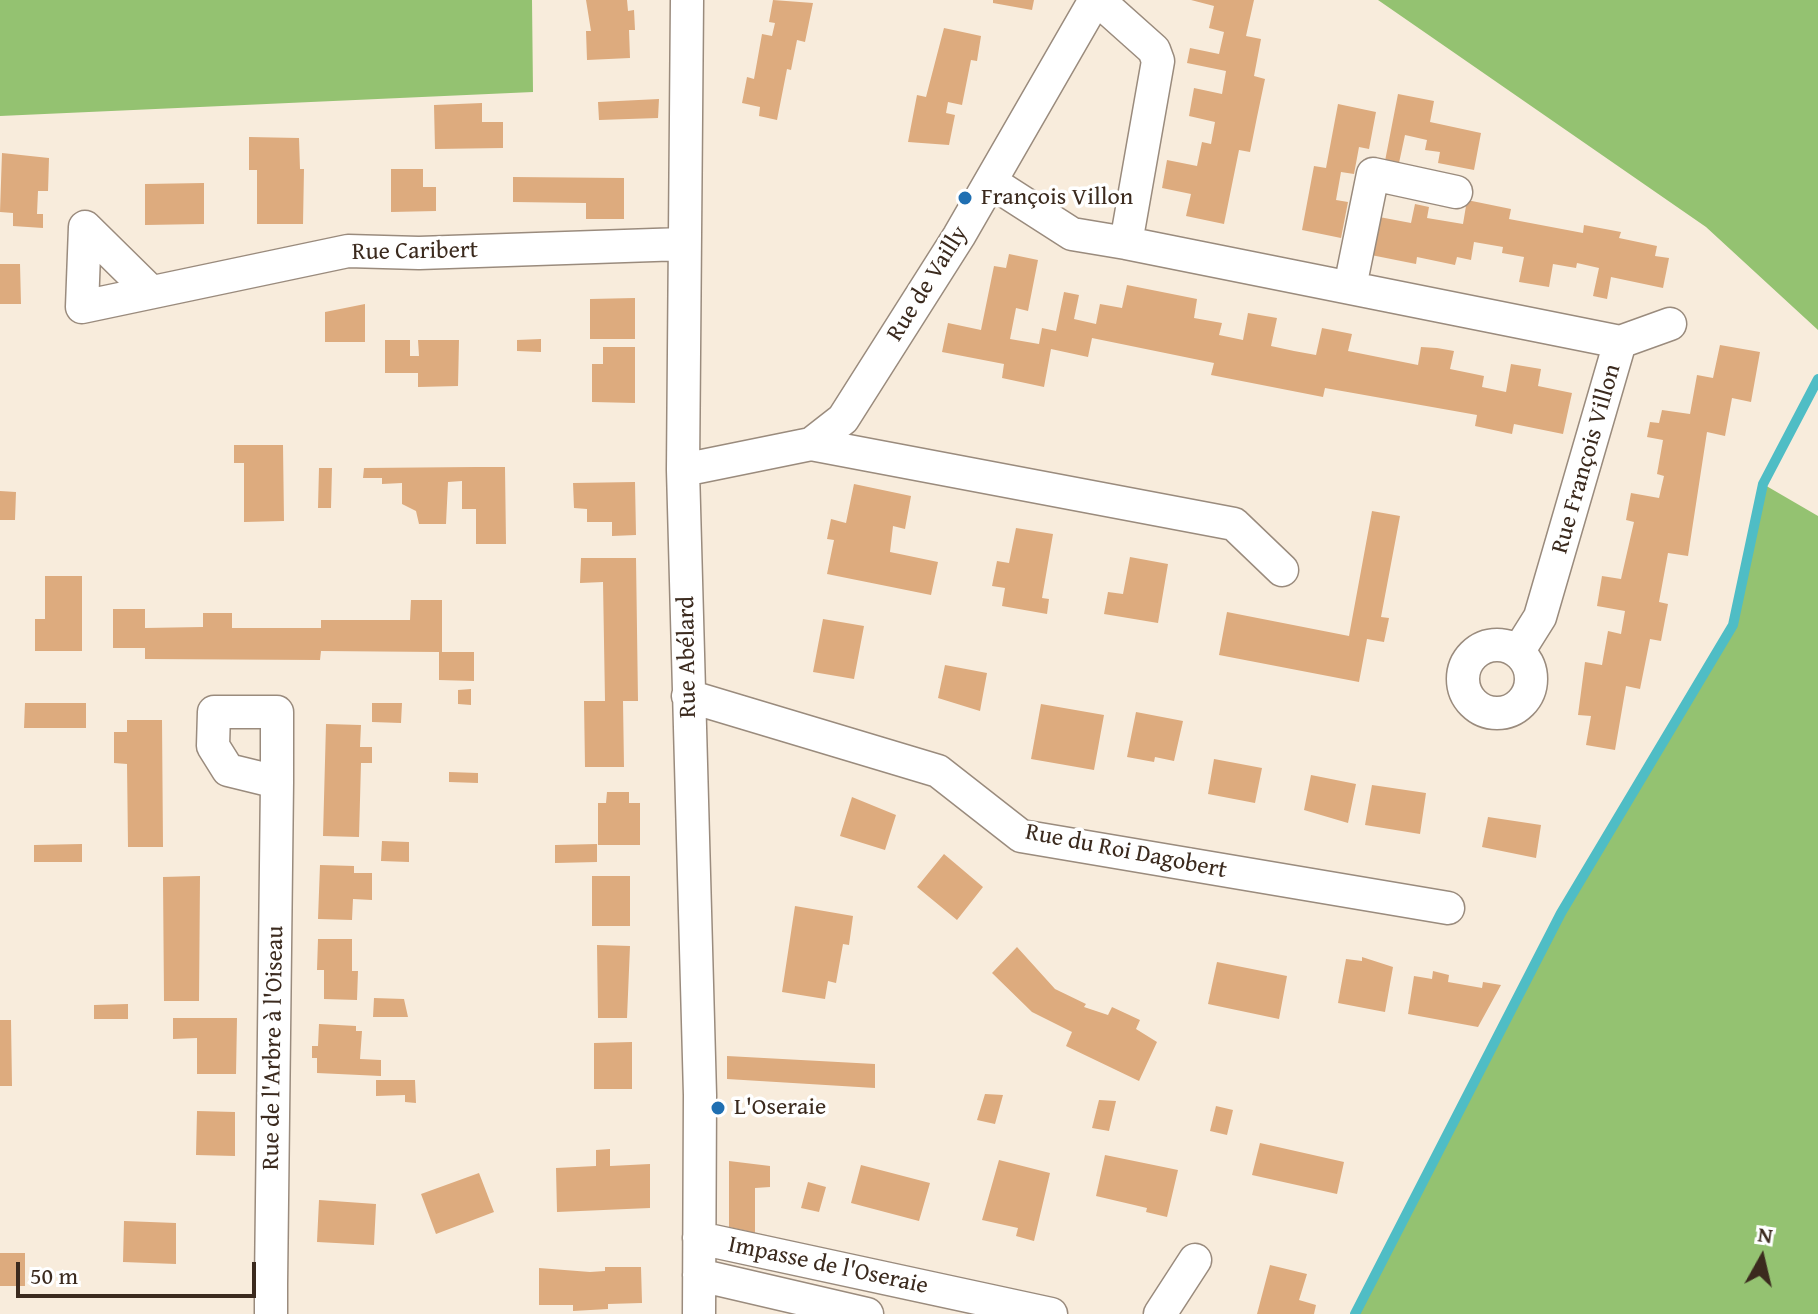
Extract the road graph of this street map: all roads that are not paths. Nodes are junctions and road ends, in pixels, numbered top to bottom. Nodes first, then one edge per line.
1 (687, 0) edge
2 (1096, 0) edge
3 (991, 182) junction
4 (1456, 192) dead end
5 (1126, 243) junction
6 (683, 244) junction
7 (1350, 287) junction
8 (151, 292) dead end
9 (1670, 324) dead end
10 (1620, 342) junction
11 (811, 444) junction
12 (683, 470) junction
13 (1282, 570) dead end
14 (1518, 652) dead end
15 (688, 696) junction
16 (277, 782) dead end
17 (1448, 908) dead end
18 (699, 1238) junction
19 (1195, 1260) dead end
20 (699, 1275) junction
21 (271, 1314) edge
22 (699, 1314) edge
23 (867, 1314) edge
24 (1051, 1314) edge
25 (1160, 1314) edge

1 - 6 street, Rue Abélard
2 - 3 street, Rue de Vailly
2 - 5 street
3 - 5 street, Rue François Villon
3 - 11 street, Rue de Vailly
4 - 7 street
5 - 7 street, Rue François Villon
6 - 8 street, Rue Caribert
6 - 12 street, Rue Abélard
7 - 10 street, Rue François Villon
9 - 10 street
10 - 14 street, Rue François Villon
11 - 12 street, Rue de Vailly
11 - 13 street
12 - 15 street, Rue Abélard
15 - 17 street, Rue du Roi Dagobert
15 - 18 street, Rue Abélard
16 - 21 street, Rue de l'Arbre à l'Oiseau
18 - 20 street, Rue Abélard
18 - 24 street, Impasse de l'Oseraie
19 - 25 street
20 - 22 street, Rue Abélard
20 - 23 street

